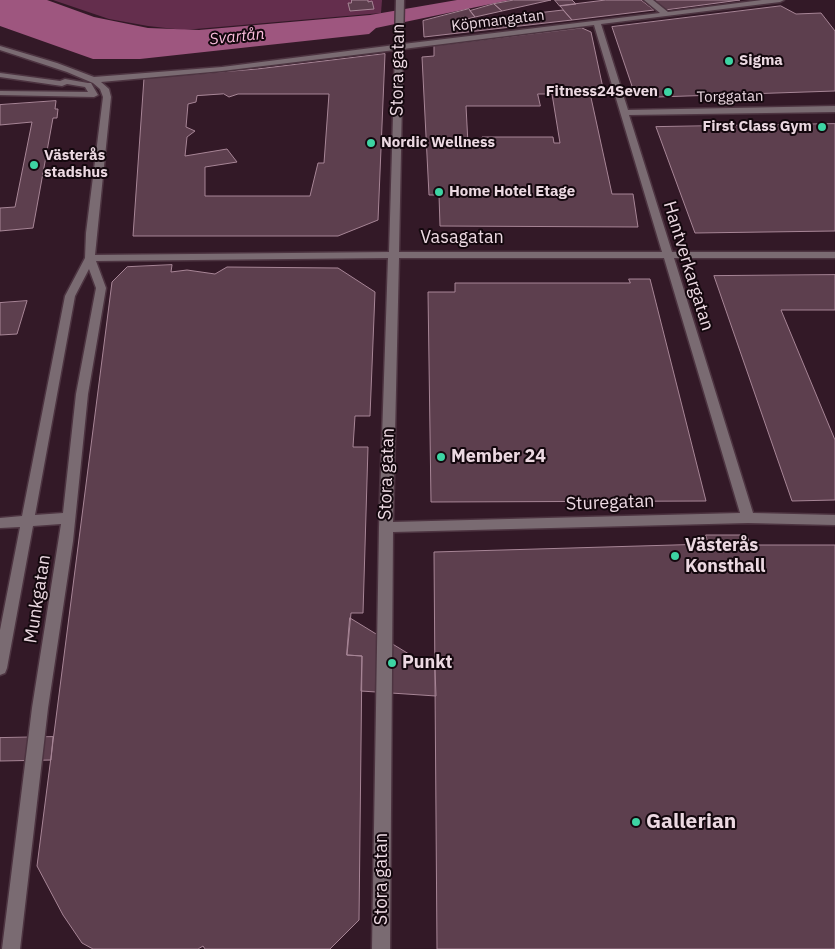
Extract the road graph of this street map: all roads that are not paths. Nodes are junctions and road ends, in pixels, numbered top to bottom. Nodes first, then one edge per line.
1 (648, 0) edge
2 (780, 0) edge
3 (400, 4) edge
4 (667, 14) junction
5 (597, 24) junction
6 (398, 47) junction
7 (0, 48) edge
8 (0, 75) edge
9 (93, 80) junction
10 (0, 93) edge
11 (835, 109) edge
12 (625, 113) junction
13 (395, 255) junction
14 (667, 255) junction
15 (835, 255) edge
16 (90, 258) junction
17 (68, 518) junction
18 (748, 518) junction
19 (835, 520) edge
20 (27, 521) junction
21 (0, 523) edge
22 (386, 527) junction
23 (0, 668) edge
24 (11, 949) edge
25 (381, 949) edge

1 - 4 street
2 - 4 street, Köpmangatan
3 - 6 street, Stora gatan
4 - 5 street, Köpmangatan
5 - 6 street, Köpmangatan
5 - 12 street, Hantverkargatan
6 - 9 street, Köpmangatan
6 - 13 street, Stora gatan
7 - 9 street
8 - 10 street
9 - 16 street, Munkgatan
11 - 12 street, Torggatan
12 - 14 street, Hantverkargatan
13 - 14 street, Vasagatan
13 - 16 street, Vasagatan
13 - 22 street, Stora gatan
14 - 15 street, Vasagatan
14 - 18 street, Hantverkargatan
16 - 17 street, Munkgatan
16 - 20 street, Munkgatan
17 - 20 street
17 - 24 street, Munkgatan
18 - 19 street, Sturegatan
18 - 22 street, Sturegatan
20 - 21 street
20 - 23 street, Munkgatan
22 - 25 street, Stora gatan

